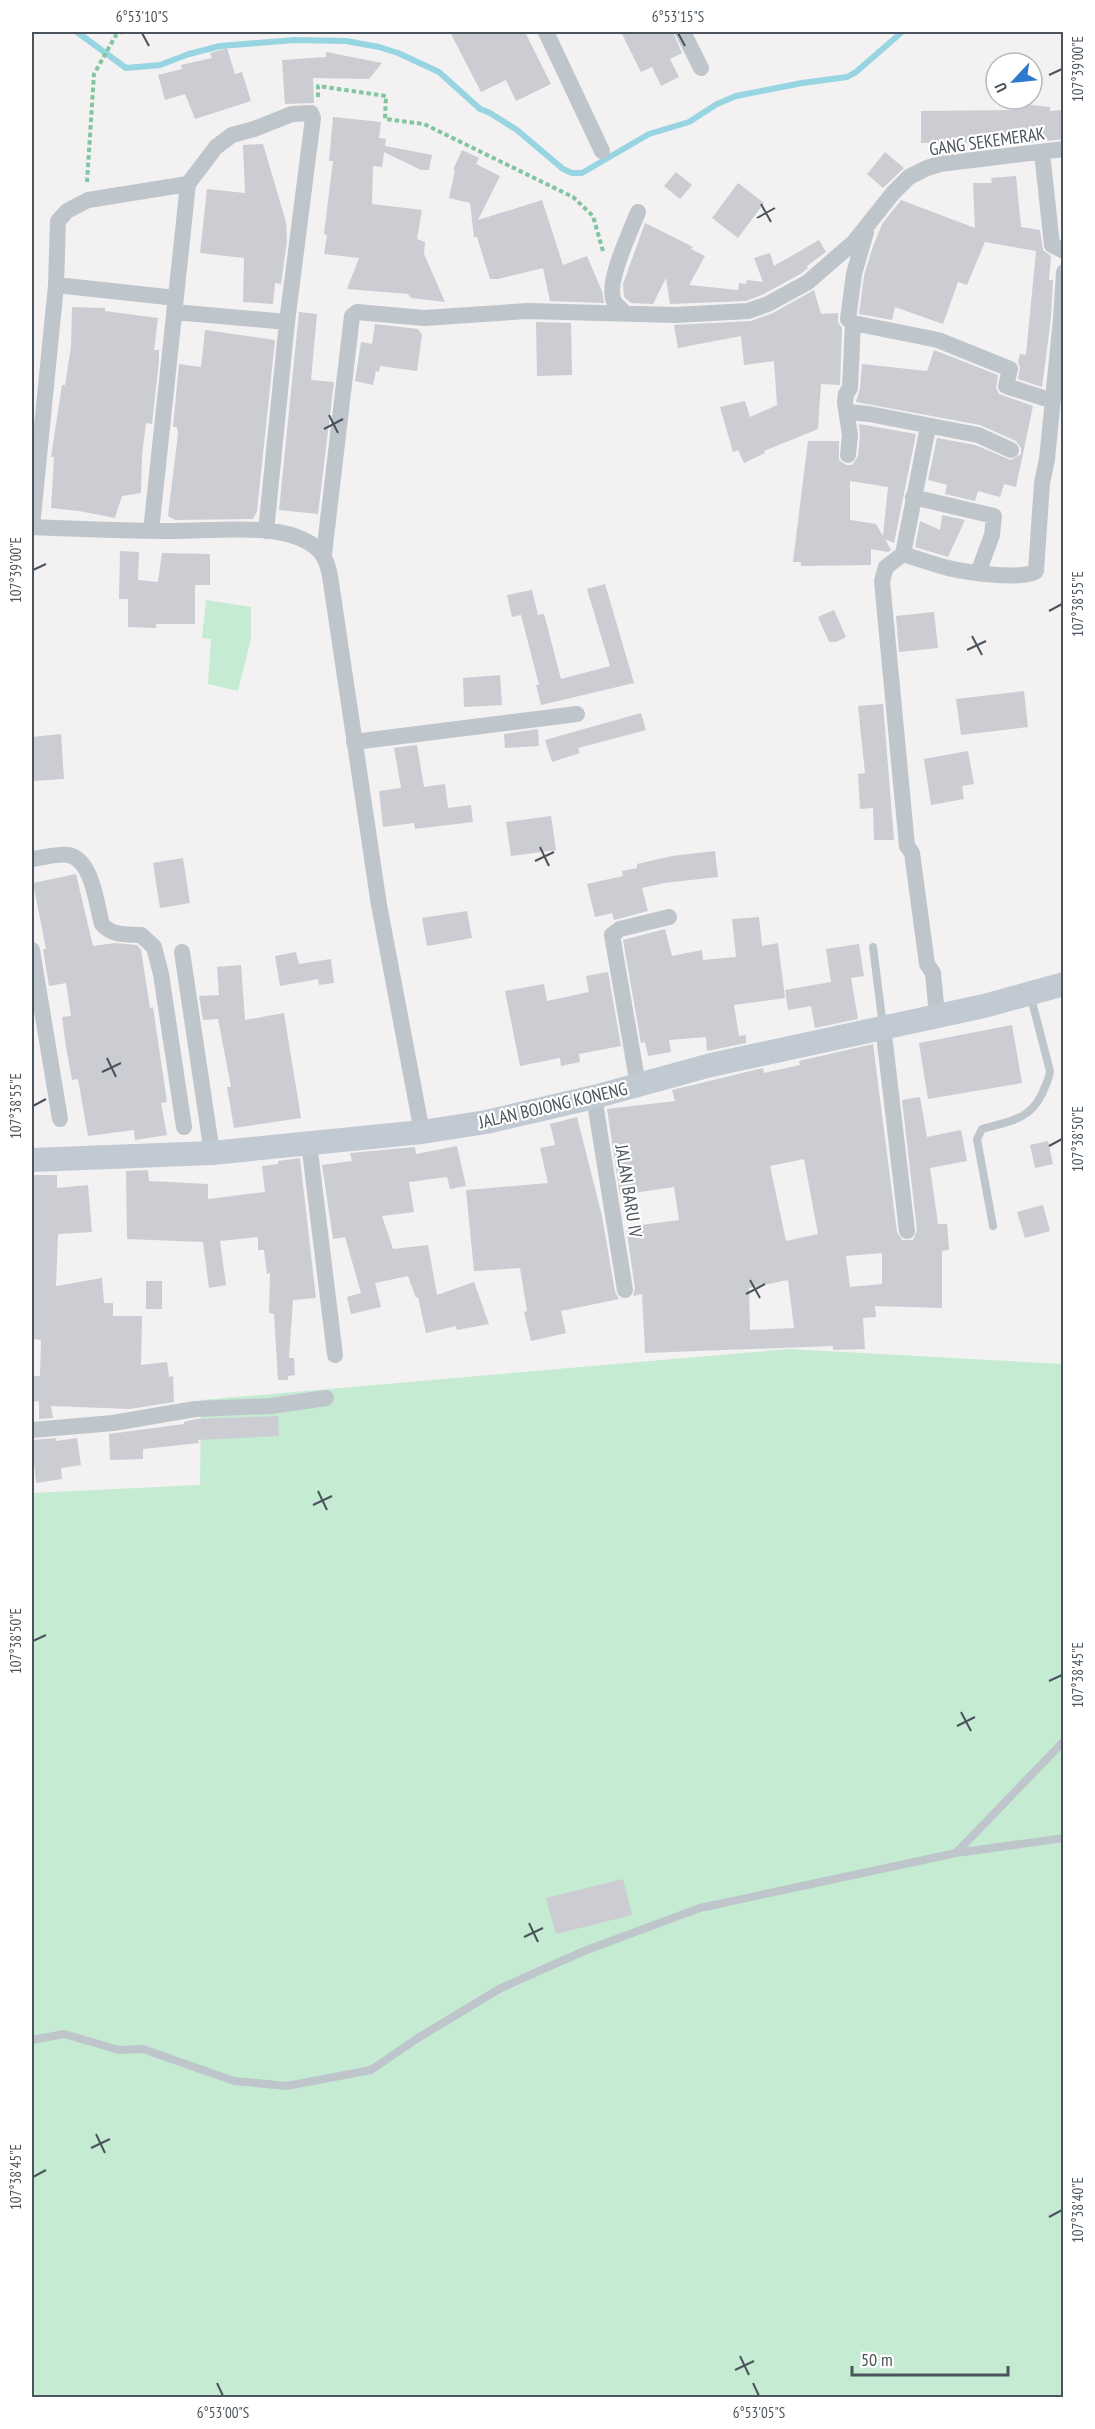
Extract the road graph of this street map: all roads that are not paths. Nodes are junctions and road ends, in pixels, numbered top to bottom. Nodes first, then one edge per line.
1 (546, 32) edge
2 (683, 32) edge
3 (701, 68) dead end
4 (1064, 149) edge
5 (602, 151) dead end
6 (1042, 153) junction
7 (188, 184) junction
8 (638, 212) dead end
9 (868, 225) junction
10 (1064, 251) edge
11 (1064, 272) edge
12 (56, 285) junction
13 (175, 305) junction
14 (624, 312) junction
15 (287, 322) junction
16 (853, 322) junction
17 (1060, 369) edge
18 (1053, 401) junction
19 (848, 412) junction
20 (928, 427) junction
21 (1011, 450) dead end
22 (848, 455) dead end
23 (914, 497) junction
24 (32, 527) edge
25 (150, 531) junction
26 (266, 531) junction
27 (324, 554) junction
28 (903, 554) junction
29 (978, 573) junction
30 (578, 714) dead end
31 (354, 742) junction
32 (32, 859) edge
33 (669, 917) dead end
34 (873, 947) dead end
35 (32, 950) edge
36 (182, 952) dead end
37 (1064, 984) edge
38 (1030, 994) junction
39 (937, 1015) junction
40 (883, 1026) junction
41 (638, 1085) junction
42 (594, 1097) junction
43 (60, 1119) dead end
44 (184, 1127) dead end
45 (422, 1132) junction
46 (309, 1143) junction
47 (212, 1153) junction
48 (32, 1160) edge
49 (993, 1226) dead end
50 (907, 1231) dead end
51 (625, 1290) dead end
52 (335, 1354) dead end
53 (326, 1398) dead end
54 (32, 1430) edge
55 (1064, 1741) edge
56 (1064, 1838) edge
57 (956, 1853) junction
58 (32, 2040) edge

1 - 5 street
2 - 3 street
4 - 6 street, GANG SEKEMERAK
6 - 9 street, GANG SEKEMERAK
6 - 10 street
7 - 12 street
7 - 13 street
7 - 15 street
8 - 14 street
9 - 14 street, GANG SEKEMERAK
9 - 16 street
11 - 17 street
12 - 13 street
12 - 24 street
13 - 15 street
13 - 25 street
14 - 27 street, GANG SEKEMERAK
15 - 26 street
16 - 18 street
16 - 19 street
17 - 18 street
18 - 29 street
19 - 20 street
19 - 22 street
20 - 21 street
20 - 23 street
23 - 28 street
23 - 29 street
24 - 25 street
25 - 26 street
26 - 27 street
27 - 31 street
28 - 29 street
28 - 39 street
30 - 31 street
31 - 45 street
32 - 44 street
33 - 41 street
34 - 40 lane
35 - 43 street
36 - 47 street
37 - 38 street, JALAN BOJONG KONENG
38 - 39 street, JALAN BOJONG KONENG
38 - 49 lane
39 - 40 street, JALAN BOJONG KONENG
40 - 41 street, JALAN BOJONG KONENG
40 - 50 street
41 - 42 street, JALAN BOJONG KONENG
42 - 45 street, JALAN BOJONG KONENG
42 - 51 street, JALAN BARU IV
45 - 46 street, JALAN BOJONG KONENG
46 - 47 street, JALAN BOJONG KONENG
46 - 52 street
47 - 48 street, JALAN BOJONG KONENG
53 - 54 street
55 - 57 lane
56 - 57 lane
57 - 58 lane

